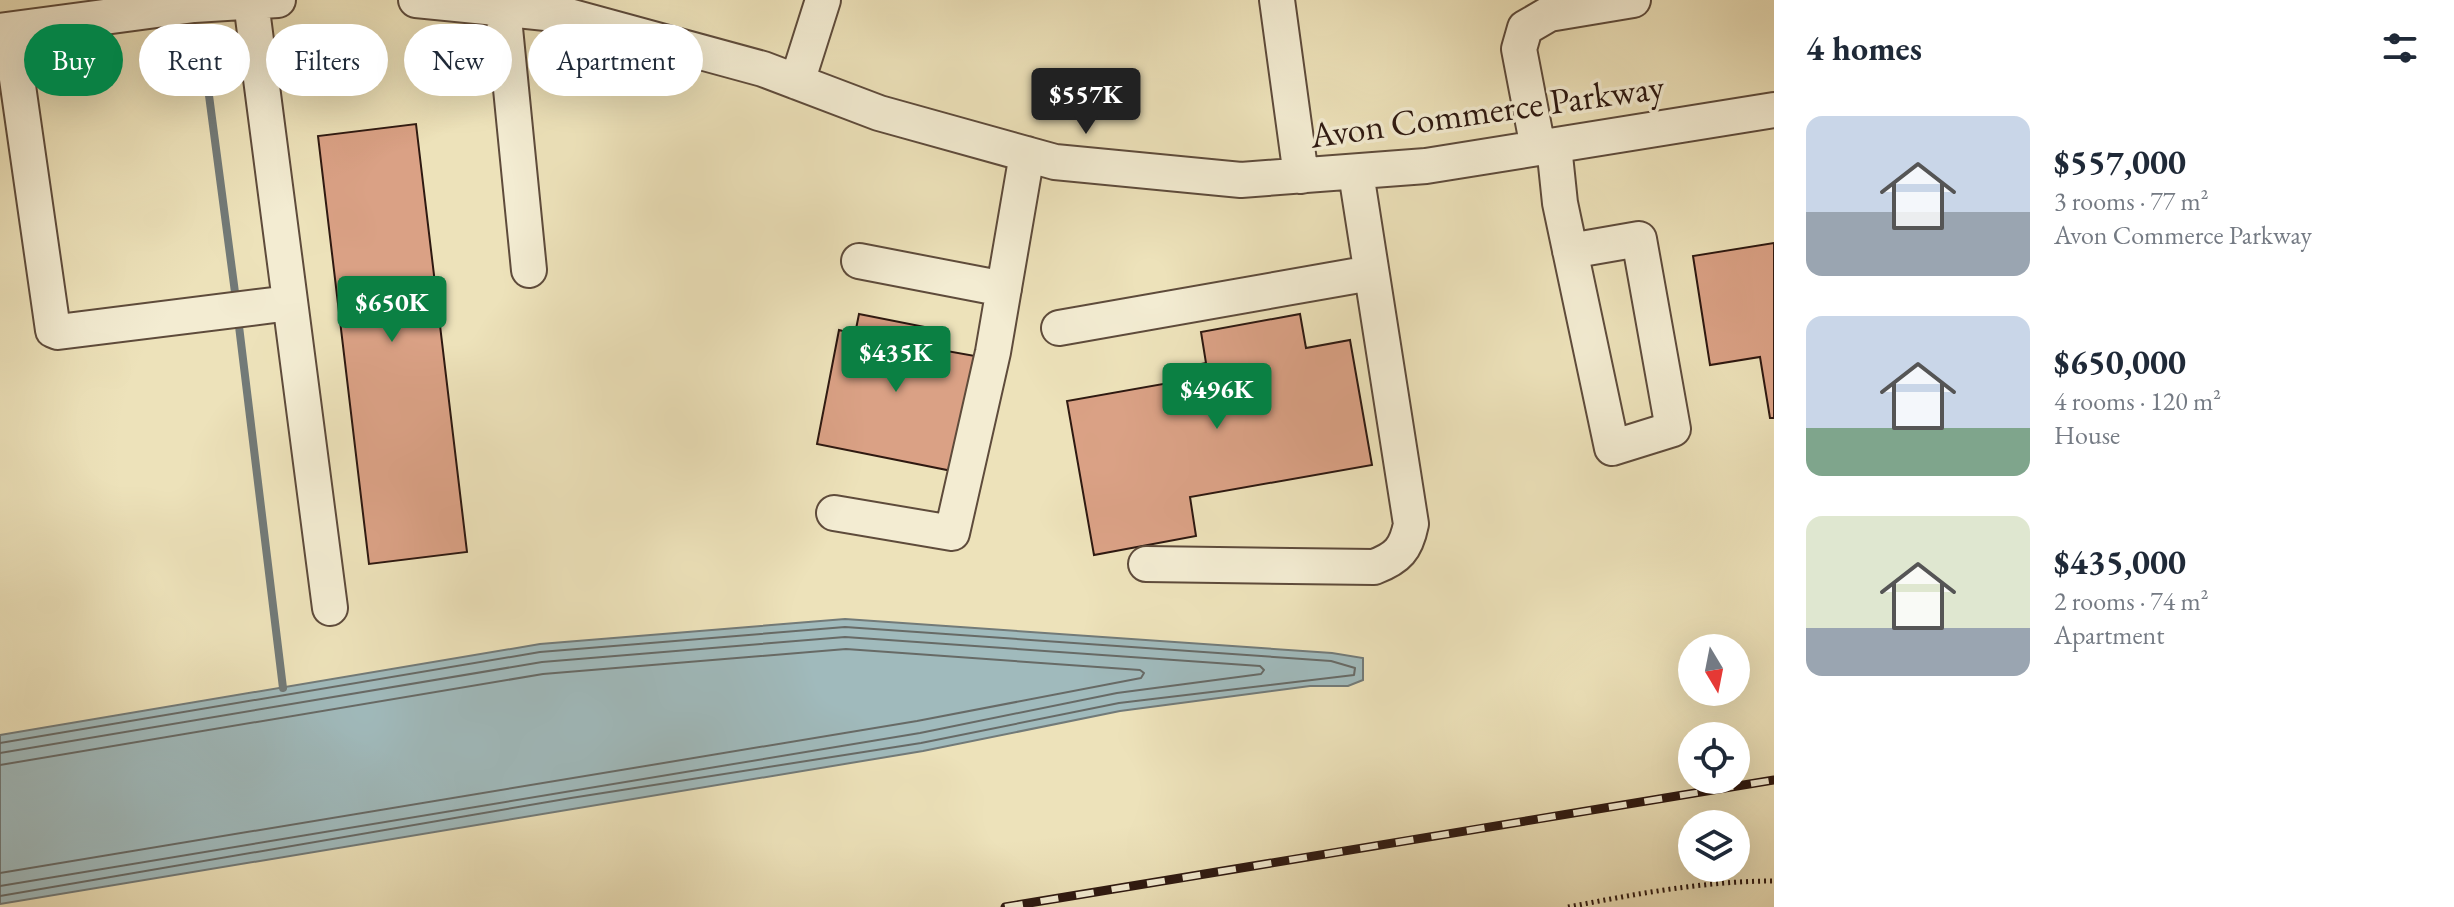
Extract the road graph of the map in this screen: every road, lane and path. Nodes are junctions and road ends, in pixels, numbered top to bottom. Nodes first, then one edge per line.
1 (416, 0) edge
2 (823, 0) edge
3 (1277, 0) edge
4 (1633, 0) edge
5 (264, 1) edge
6 (503, 8) junction
7 (5, 31) edge
8 (797, 82) junction
9 (1774, 110) edge
10 (1546, 147) junction
11 (1027, 154) junction
12 (14, 156) edge
13 (1356, 173) junction
14 (1301, 176) junction
15 (1570, 251) junction
16 (859, 261) dead end
17 (529, 270) dead end
18 (1371, 273) junction
19 (1004, 289) junction
20 (290, 303) junction
21 (1059, 328) dead end
22 (834, 513) dead end
23 (1146, 564) dead end
24 (330, 608) dead end
25 (1774, 881) edge
26 (1568, 907) edge

1 - 6 street, Avon Commerce Parkway
2 - 8 street
3 - 14 street
4 - 10 street
5 - 7 street
5 - 20 street
6 - 8 street, Avon Commerce Parkway
6 - 17 street
7 - 12 street
8 - 11 street, Avon Commerce Parkway
9 - 10 street, Avon Commerce Parkway
10 - 13 street, Avon Commerce Parkway
10 - 15 street
11 - 14 street, Avon Commerce Parkway
11 - 19 street
12 - 20 street
13 - 14 street, Avon Commerce Parkway
13 - 18 street
15 - 15 street
16 - 19 street
18 - 21 street
18 - 23 street
19 - 22 street
20 - 24 street
25 - 26 path

